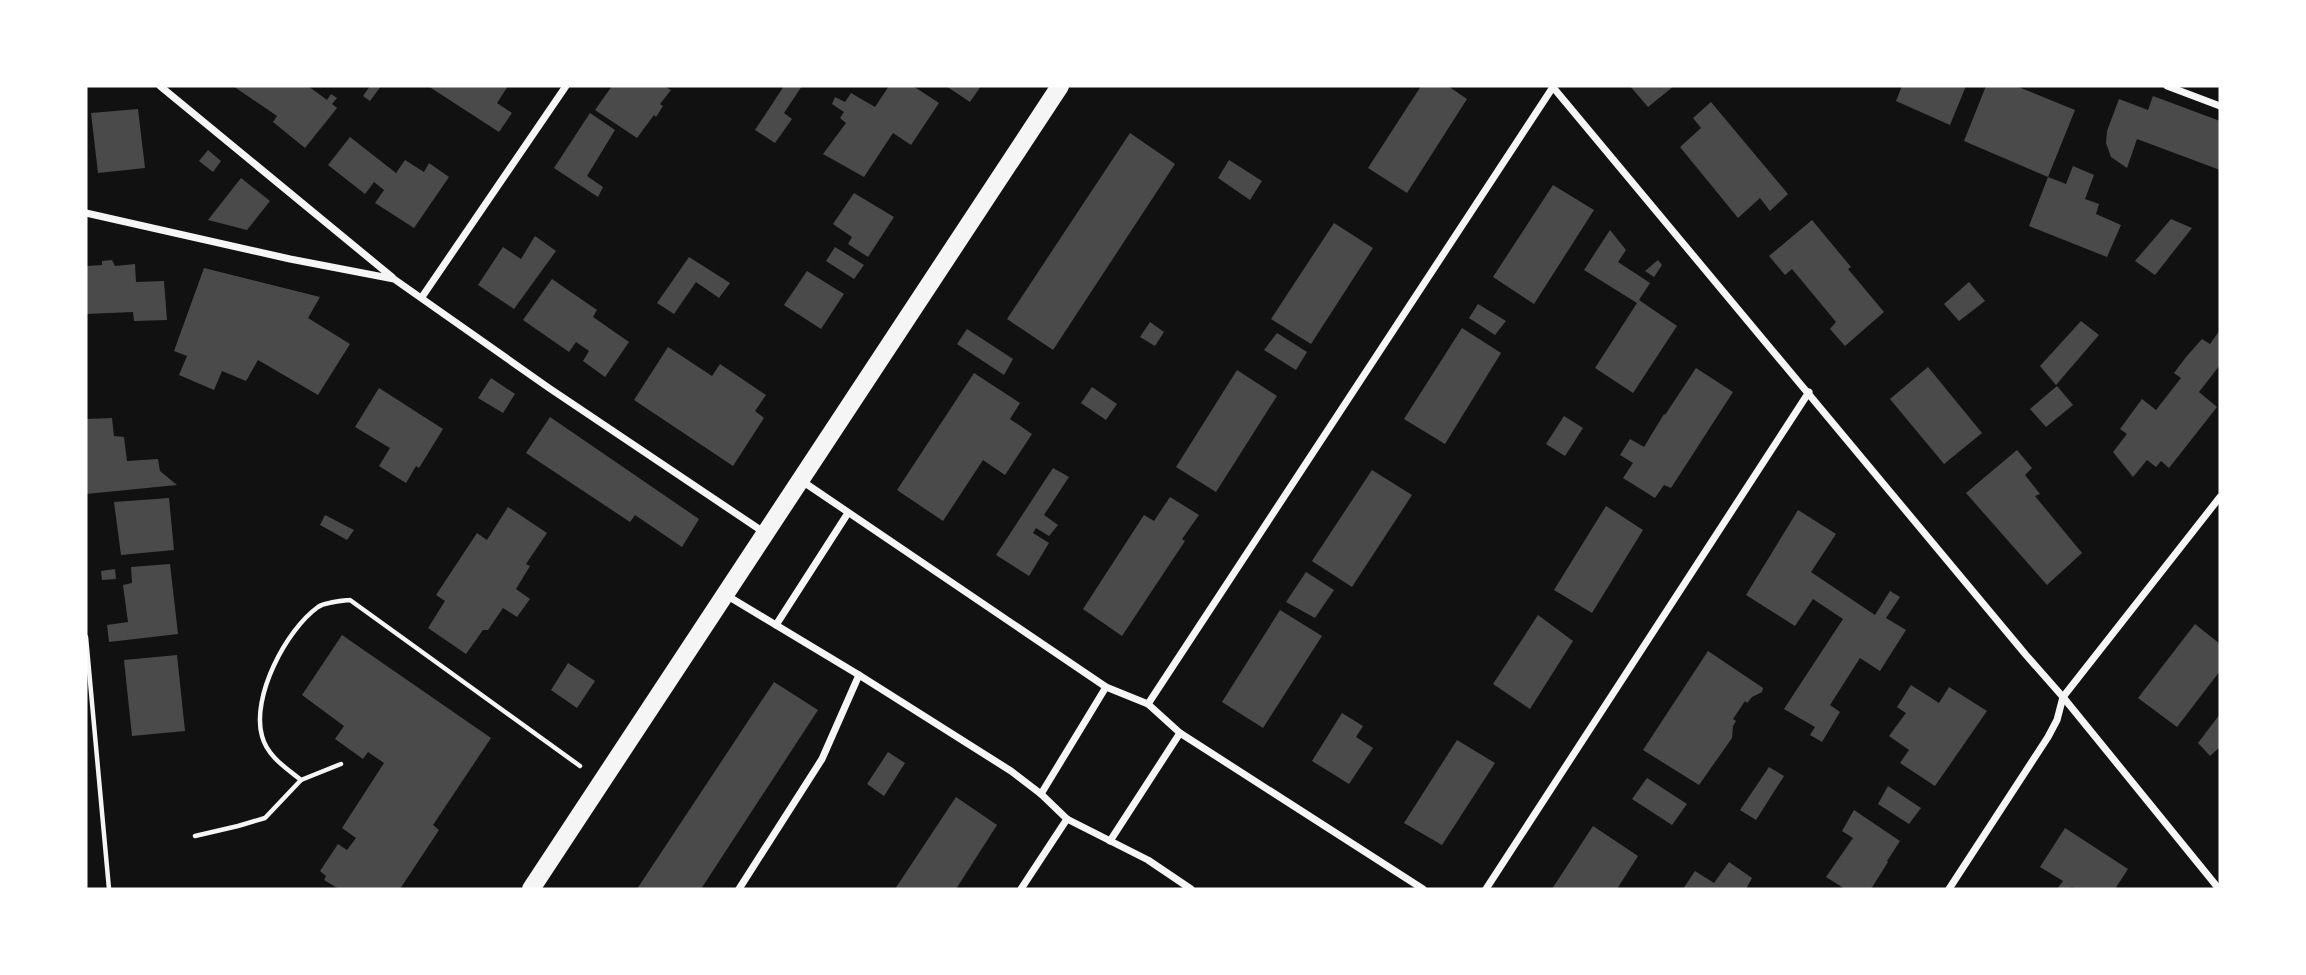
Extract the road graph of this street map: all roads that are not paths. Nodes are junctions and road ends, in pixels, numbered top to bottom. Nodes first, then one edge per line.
1 (160, 86) edge
2 (566, 86) edge
3 (1060, 86) edge
4 (1552, 86) edge
5 (2167, 86) edge
6 (2220, 106) edge
7 (86, 213) edge
8 (394, 279) junction
9 (422, 297) junction
10 (1809, 392) junction
11 (800, 479) junction
12 (2220, 497) edge
13 (848, 513) junction
14 (765, 533) junction
15 (726, 595) junction
16 (776, 625) junction
17 (859, 675) junction
18 (1106, 687) junction
19 (2063, 696) junction
20 (1148, 705) junction
21 (1180, 733) junction
22 (1041, 794) junction
23 (1067, 819) junction
24 (1110, 841) junction
25 (531, 889) edge
26 (739, 889) edge
27 (1021, 889) edge
28 (1191, 889) edge
29 (1423, 889) edge
30 (1486, 889) edge
31 (1948, 889) edge
32 (2219, 889) edge

1 - 8 street
2 - 9 street
3 - 11 main road
4 - 10 street
4 - 20 street
5 - 6 street
7 - 8 street
8 - 9 street
9 - 14 street
10 - 19 street
10 - 30 street
11 - 13 street
11 - 14 main road
12 - 19 street
13 - 16 street
13 - 18 street
14 - 15 main road
15 - 16 street
15 - 25 main road
16 - 17 street
17 - 22 street
17 - 26 street
18 - 20 street
18 - 22 street
19 - 31 street
19 - 32 street
20 - 21 street
21 - 24 street
21 - 29 street
22 - 23 street
23 - 24 street
23 - 27 street
24 - 28 street

